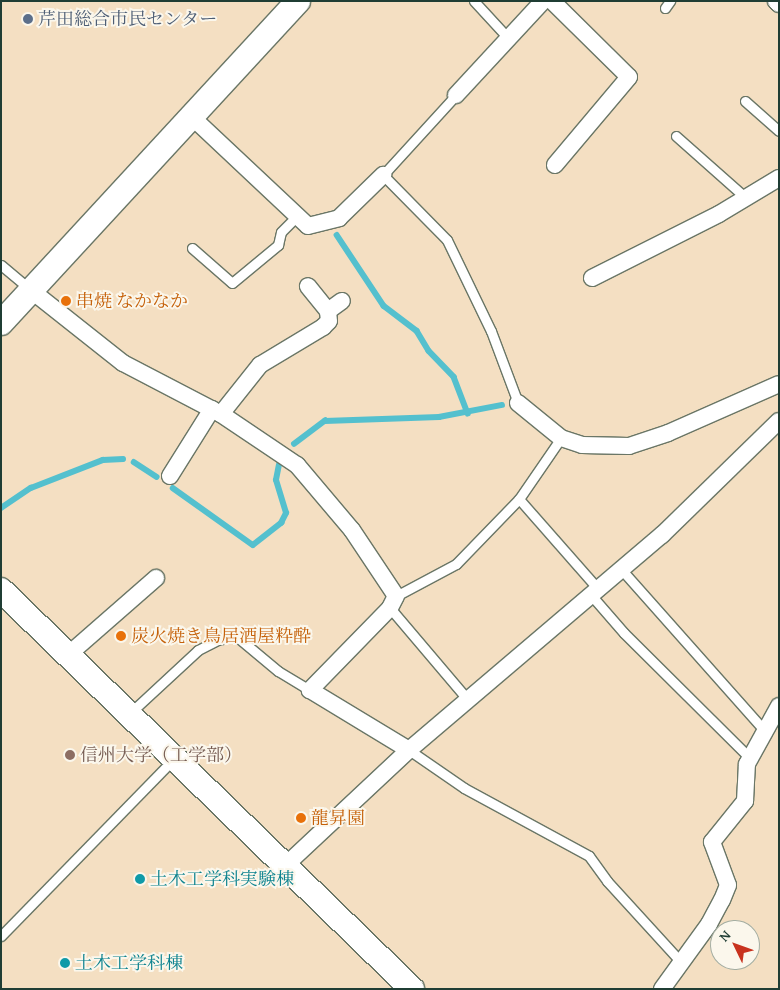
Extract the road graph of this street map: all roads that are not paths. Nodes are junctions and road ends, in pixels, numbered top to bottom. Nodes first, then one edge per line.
1 (298, 1) edge
2 (474, 1) edge
3 (544, 1) edge
4 (552, 1) edge
5 (776, 1) edge
6 (779, 4) edge
7 (508, 38) junction
8 (456, 95) joint
9 (745, 101) dead end
10 (192, 117) junction
11 (779, 131) edge
12 (676, 136) dead end
13 (556, 165) dead end
14 (383, 176) junction
15 (779, 178) edge
16 (746, 198) junction
17 (298, 215) junction
18 (192, 248) dead end
19 (1, 265) edge
20 (592, 278) dead end
21 (308, 286) dead end
22 (32, 291) junction
23 (342, 300) dead end
24 (328, 310) junction
25 (1, 323) edge
26 (779, 384) edge
27 (518, 403) joint
28 (216, 412) junction
29 (779, 421) edge
30 (561, 438) junction
31 (170, 476) dead end
32 (519, 499) junction
33 (621, 569) junction
34 (156, 578) dead end
35 (1, 590) edge
36 (594, 592) junction
37 (393, 602) junction
38 (68, 655) junction
39 (310, 690) junction
40 (468, 700) junction
41 (779, 706) edge
42 (129, 714) junction
43 (765, 731) junction
44 (410, 750) junction
45 (750, 758) junction
46 (173, 760) junction
47 (287, 864) junction
48 (1, 936) edge
49 (680, 961) junction
50 (412, 989) edge
51 (662, 989) edge

1 - 10 street
2 - 7 lane
3 - 7 street
4 - 13 street
5 - 6 street
7 - 8 street
8 - 14 lane
9 - 11 lane
10 - 17 street
10 - 22 street
12 - 16 lane
14 - 17 street
14 - 27 lane
15 - 16 street
16 - 20 street
17 - 18 lane
19 - 22 lane
21 - 24 street
22 - 25 street
22 - 28 street
23 - 24 street
24 - 28 street
26 - 30 street
27 - 30 street
28 - 31 street
28 - 37 street
29 - 33 street
30 - 32 lane
32 - 36 lane
32 - 37 lane
33 - 36 street
33 - 43 lane
34 - 38 street
35 - 38 street
36 - 40 street
36 - 45 lane
37 - 39 street
37 - 40 lane
38 - 42 street
39 - 42 lane
39 - 44 street
40 - 44 street
41 - 43 street
42 - 46 street
43 - 45 street
44 - 47 street
44 - 49 lane
45 - 49 street
46 - 47 street
46 - 48 lane
47 - 50 street
49 - 51 street

